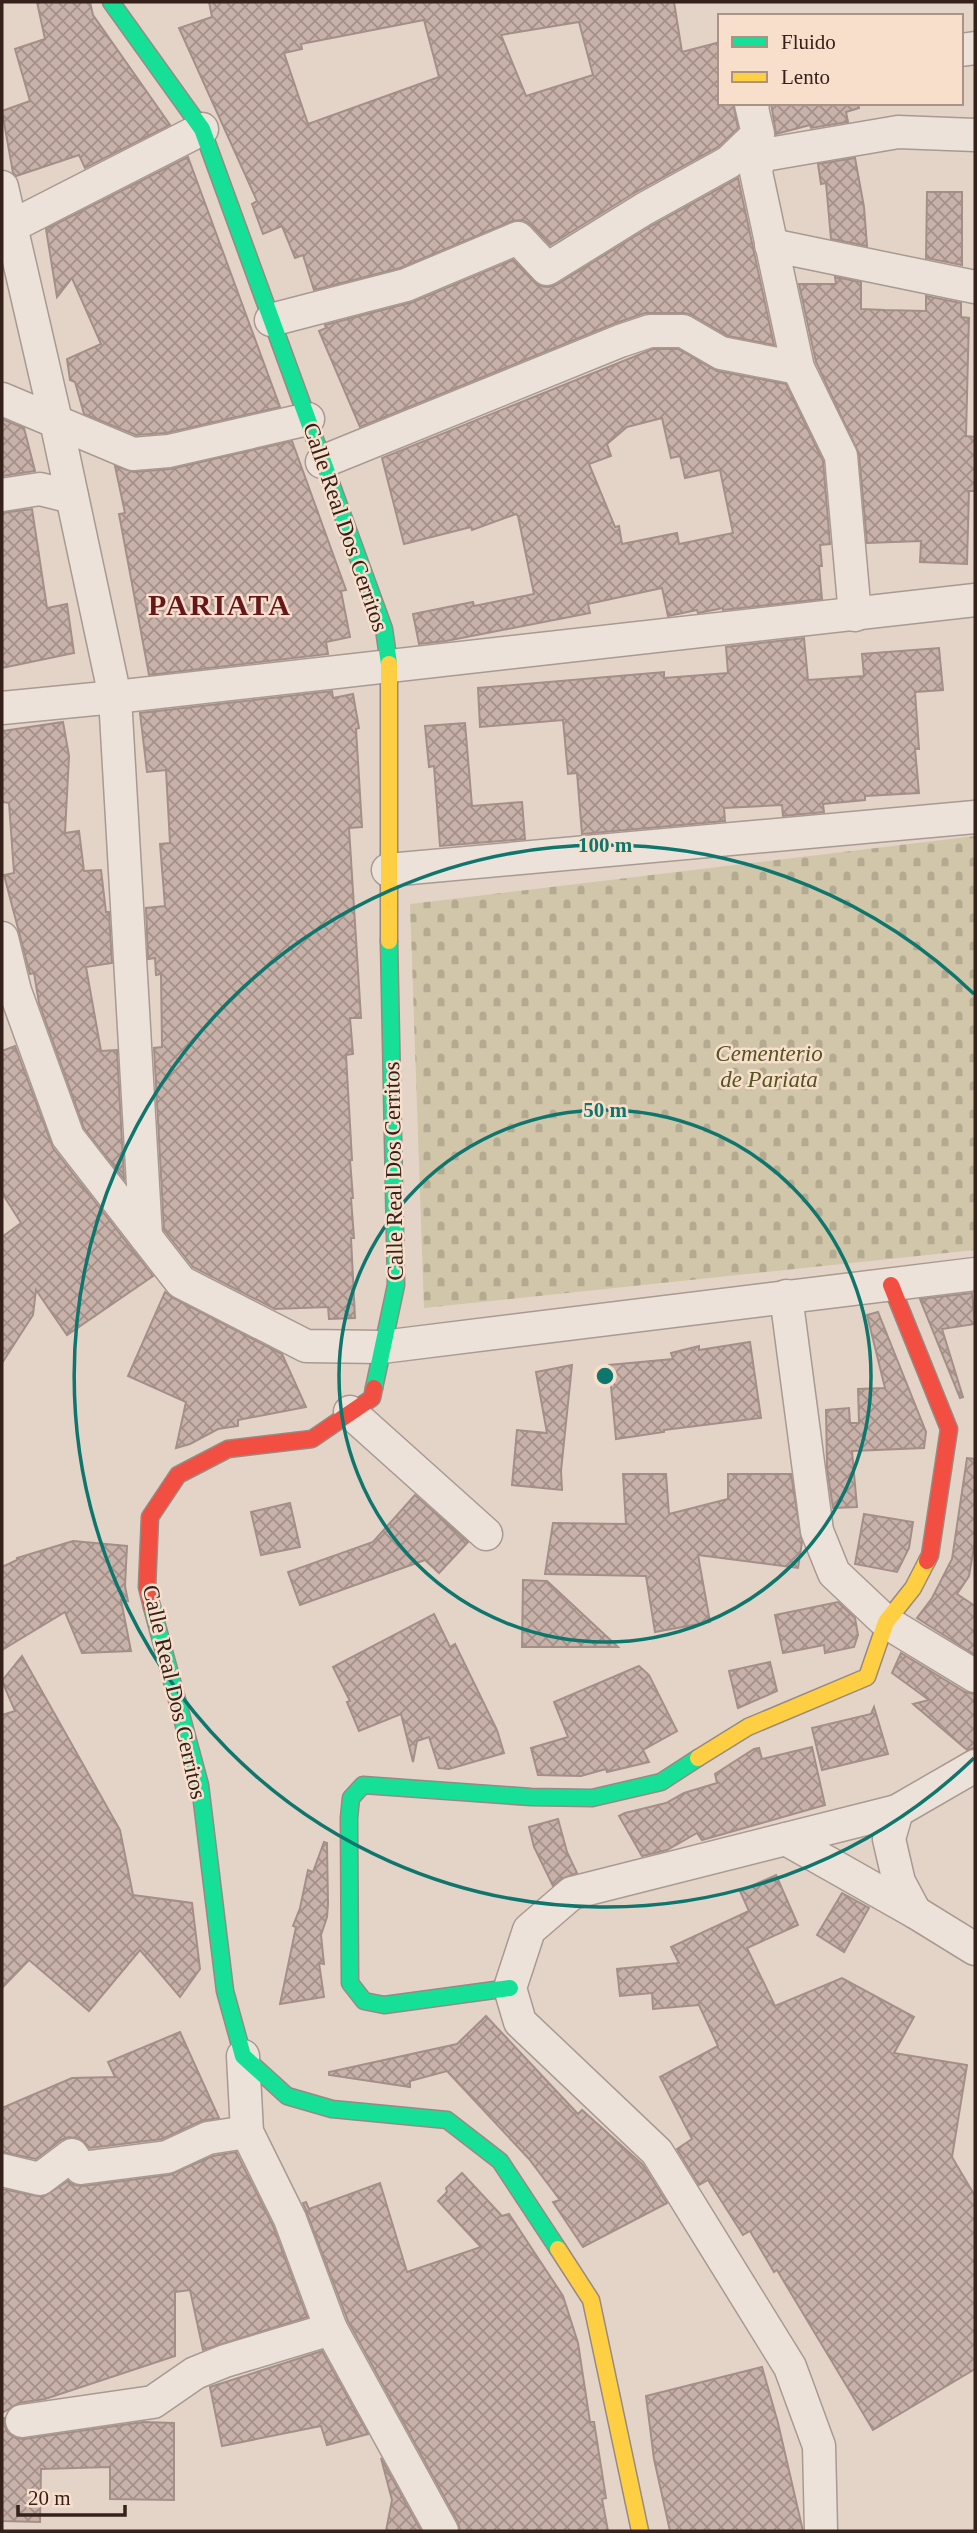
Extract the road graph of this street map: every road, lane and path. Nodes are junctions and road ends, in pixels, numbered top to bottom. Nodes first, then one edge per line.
1 (111, 2) edge
2 (751, 105) edge
3 (202, 129) junction
4 (975, 135) edge
5 (2, 187) edge
6 (7, 228) edge
7 (771, 245) junction
8 (975, 287) edge
9 (271, 320) junction
10 (798, 368) junction
11 (2, 399) edge
12 (308, 419) junction
13 (56, 421) junction
14 (322, 462) junction
15 (2, 495) edge
16 (72, 497) junction
17 (975, 600) edge
18 (855, 615) junction
19 (389, 667) junction
20 (115, 697) junction
21 (2, 708) edge
22 (975, 817) edge
23 (388, 870) junction
24 (2, 938) edge
25 (146, 1237) junction
26 (975, 1274) edge
27 (891, 1286) junction
28 (786, 1296) junction
29 (382, 1347) junction
30 (350, 1412) junction
31 (486, 1534) dead end
32 (886, 1622) junction
33 (975, 1676) edge
34 (975, 1766) edge
35 (897, 1811) junction
36 (786, 1839) junction
37 (915, 1912) junction
38 (975, 1950) edge
39 (510, 1988) junction
40 (243, 2056) junction
41 (247, 2132) junction
42 (2, 2170) edge
43 (331, 2329) junction
44 (22, 2420) dead end
45 (442, 2531) edge
46 (640, 2531) edge
47 (821, 2531) edge

1 - 3 street, Calle Real Dos Cerritos
2 - 9 street
3 - 6 street
3 - 9 street, Calle Real Dos Cerritos
4 - 7 street
5 - 6 street
6 - 13 street
7 - 8 street
7 - 10 street
9 - 12 street, Calle Real Dos Cerritos
10 - 14 street
10 - 18 street
11 - 13 street
12 - 13 street
12 - 14 street, Calle Real Dos Cerritos
13 - 16 street
14 - 19 street, Calle Real Dos Cerritos
15 - 16 street
16 - 20 street
17 - 18 street
18 - 19 street
19 - 20 street
19 - 23 street, Calle Real Dos Cerritos
20 - 21 street
20 - 25 street
22 - 23 street
23 - 29 street, Calle Real Dos Cerritos
24 - 25 street
25 - 29 street
26 - 27 street
27 - 28 street
27 - 32 street
28 - 29 street
28 - 32 street
29 - 30 street, Calle Real Dos Cerritos
30 - 31 street
30 - 40 street, Calle Real Dos Cerritos
32 - 33 street
32 - 39 street
34 - 35 street
35 - 36 street
35 - 37 street
36 - 37 street
36 - 39 street
37 - 38 street
39 - 47 street
40 - 41 street
40 - 46 street
41 - 42 street
41 - 43 street
43 - 44 street
43 - 45 street

